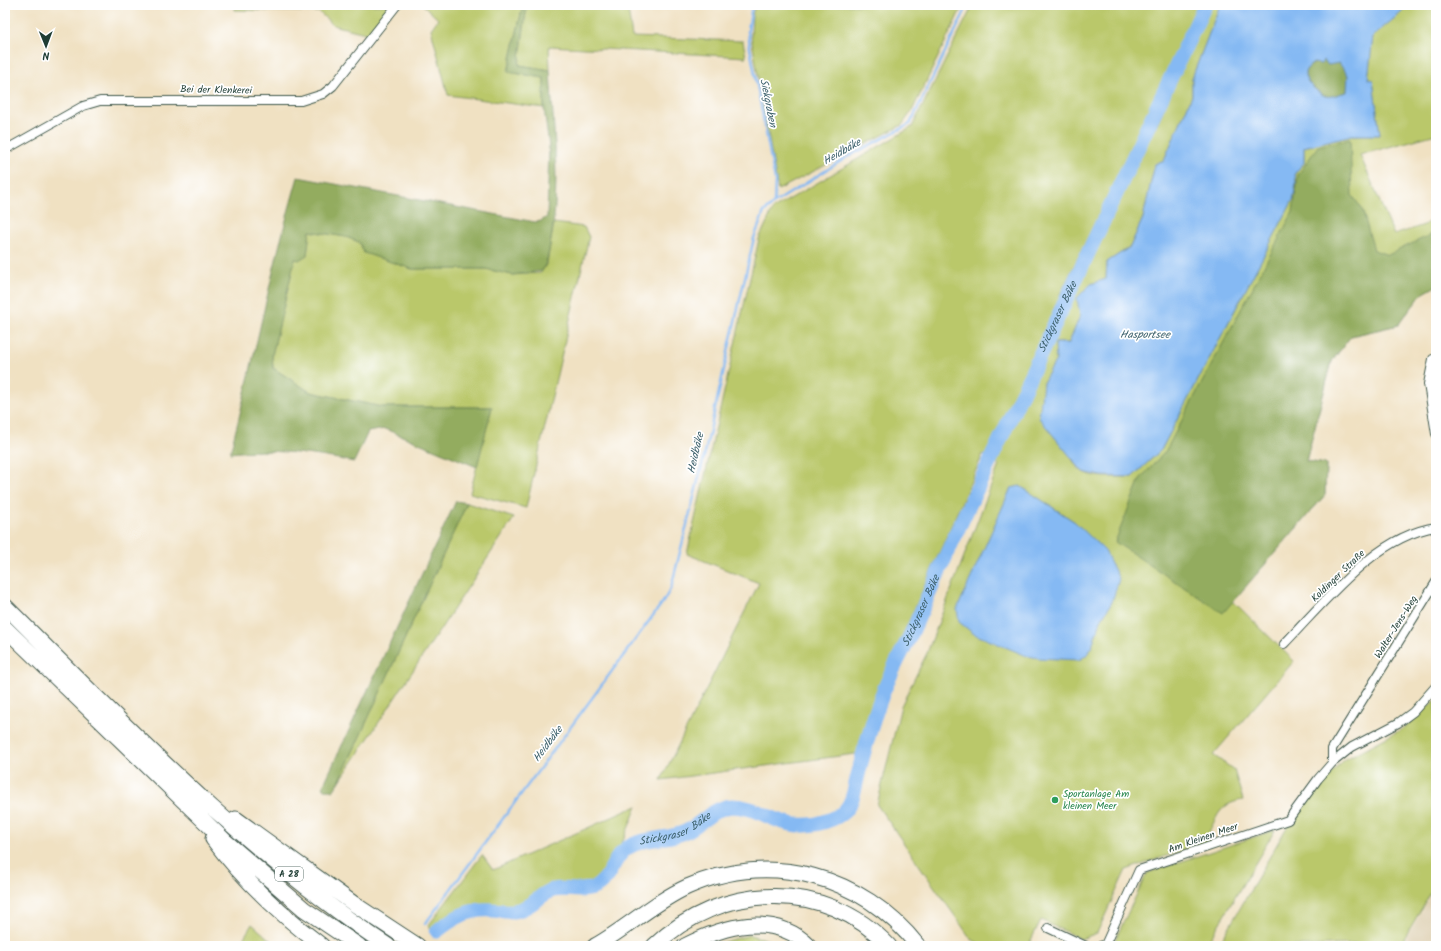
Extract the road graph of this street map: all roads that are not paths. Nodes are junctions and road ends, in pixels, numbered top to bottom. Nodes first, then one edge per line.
1 (397, 5) edge
2 (5, 150) edge
3 (1433, 359) dead end
4 (1436, 434) edge
5 (1436, 527) edge
6 (1436, 582) edge
7 (5, 606) edge
8 (5, 628) edge
9 (1284, 644) dead end
10 (1436, 686) edge
11 (1332, 763) junction
12 (197, 793) junction
13 (190, 810) junction
14 (1048, 928) dead end
15 (322, 946) edge
16 (359, 946) edge
17 (388, 946) edge
18 (418, 946) edge
19 (596, 946) edge
20 (654, 946) edge
21 (685, 946) edge
22 (809, 946) edge
23 (889, 946) edge
24 (918, 946) edge
25 (1086, 946) edge
26 (1100, 946) edge

1 - 2 street, Bei der Klenkerei
3 - 4 street
5 - 9 street, Koldinger Straße
6 - 11 street, Walter-Jens-Weg
7 - 12 highway, A 28
8 - 13 highway, A 28
10 - 11 street, Am Kleinen Meer
11 - 26 street, Am Kleinen Meer
12 - 17 highway, A 28
12 - 18 highway
13 - 15 highway
13 - 16 highway, A 28
14 - 25 street
19 - 24 highway
20 - 23 highway
21 - 22 highway

